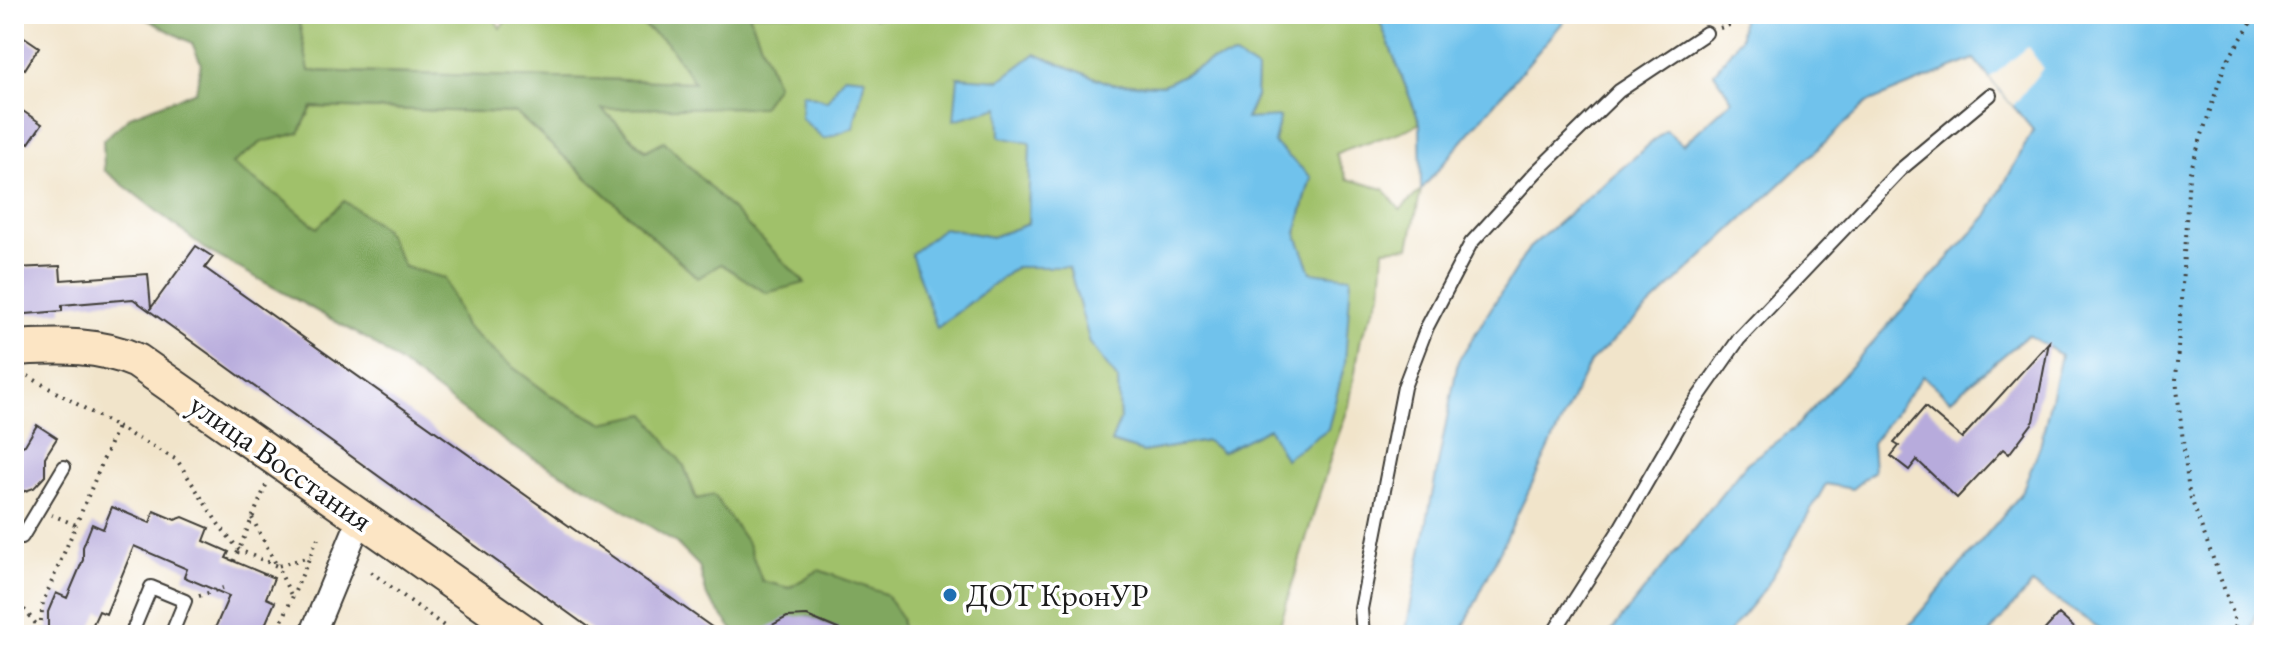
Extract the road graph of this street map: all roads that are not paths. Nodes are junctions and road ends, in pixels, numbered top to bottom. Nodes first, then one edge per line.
1 (1706, 33) road end
2 (1990, 95) dead end
3 (20, 361) edge
4 (64, 467) dead end
5 (360, 519) junction
6 (14, 533) edge
7 (131, 635) edge
8 (171, 635) edge
9 (312, 635) edge
10 (528, 635) edge
11 (1363, 635) edge
12 (1552, 635) edge

1 - 11 lane
2 - 12 lane
3 - 5 main road, улица Восстания
4 - 6 lane
5 - 9 street
5 - 10 main road, улица Восстания
7 - 8 lane

